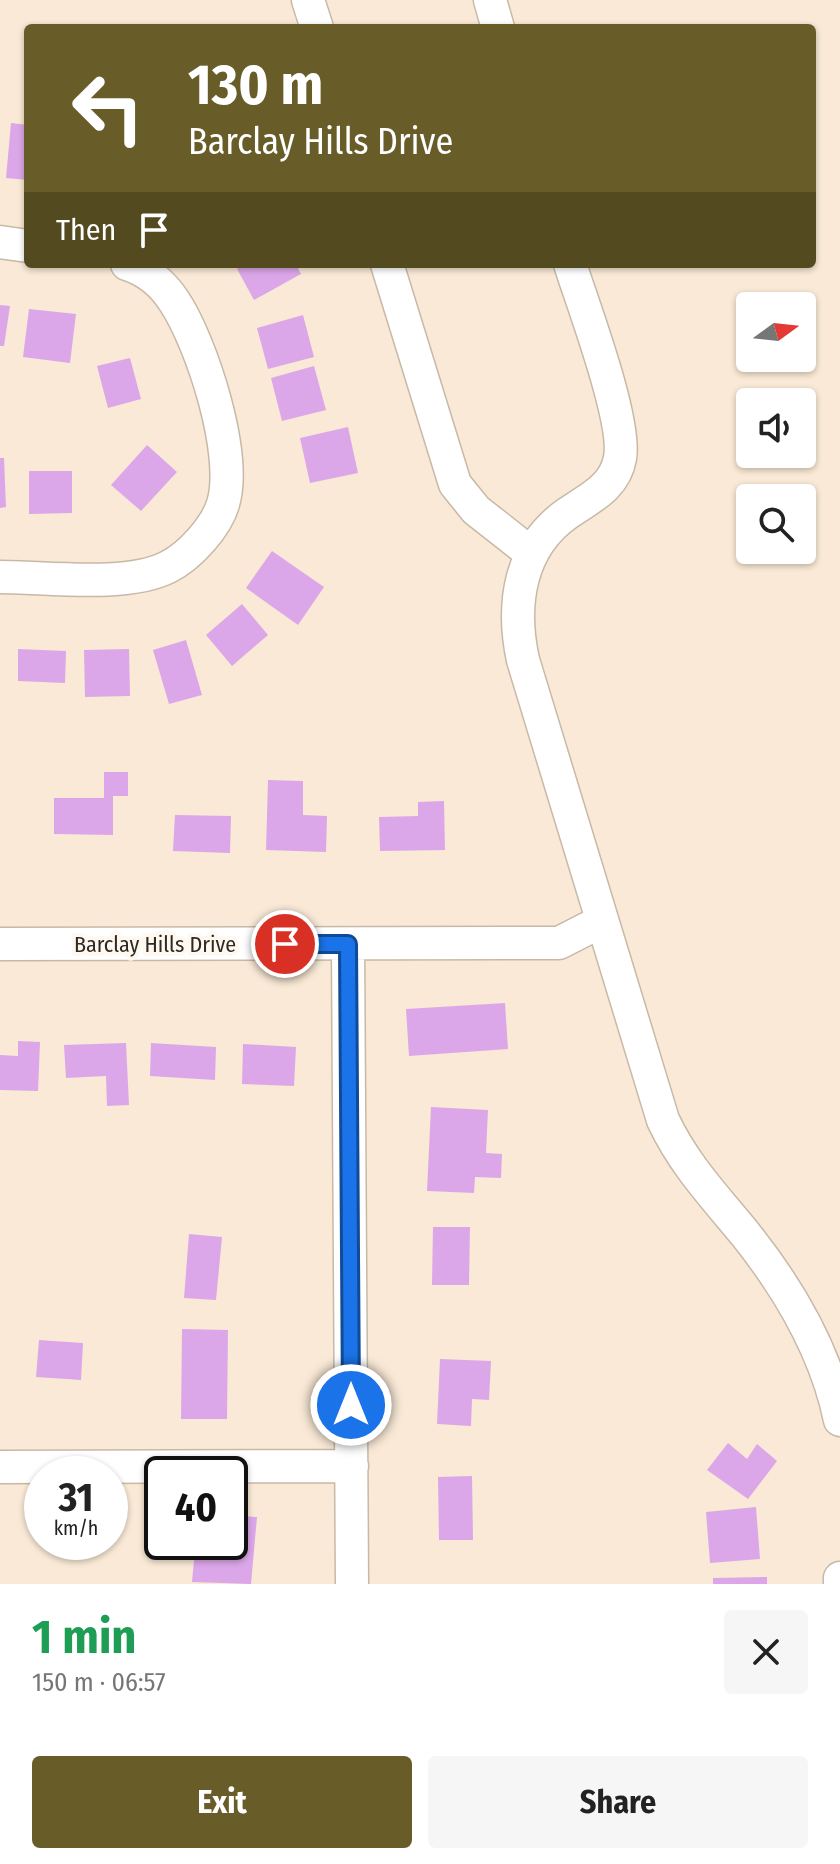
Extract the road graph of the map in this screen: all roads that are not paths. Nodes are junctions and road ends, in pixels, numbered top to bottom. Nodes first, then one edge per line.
1 (308, 0) edge
2 (490, 0) edge
3 (316, 24) edge
4 (497, 24) edge
5 (0, 242) edge
6 (24, 245) edge
7 (138, 268) edge
8 (388, 268) edge
9 (571, 268) edge
10 (532, 554) junction
11 (0, 577) edge
12 (602, 921) junction
13 (0, 944) edge
14 (348, 944) junction
15 (840, 1420) edge
16 (352, 1466) junction
17 (0, 1467) edge
18 (840, 1578) edge
19 (352, 1584) edge
20 (840, 1584) edge

1 - 3 street
2 - 4 street
5 - 6 street
7 - 11 street
8 - 10 street
9 - 10 street
10 - 12 street
12 - 14 street, Barclay Hills Drive
12 - 15 street
13 - 14 street, Barclay Hills Drive
14 - 16 street
16 - 17 street
16 - 19 street
18 - 20 street

